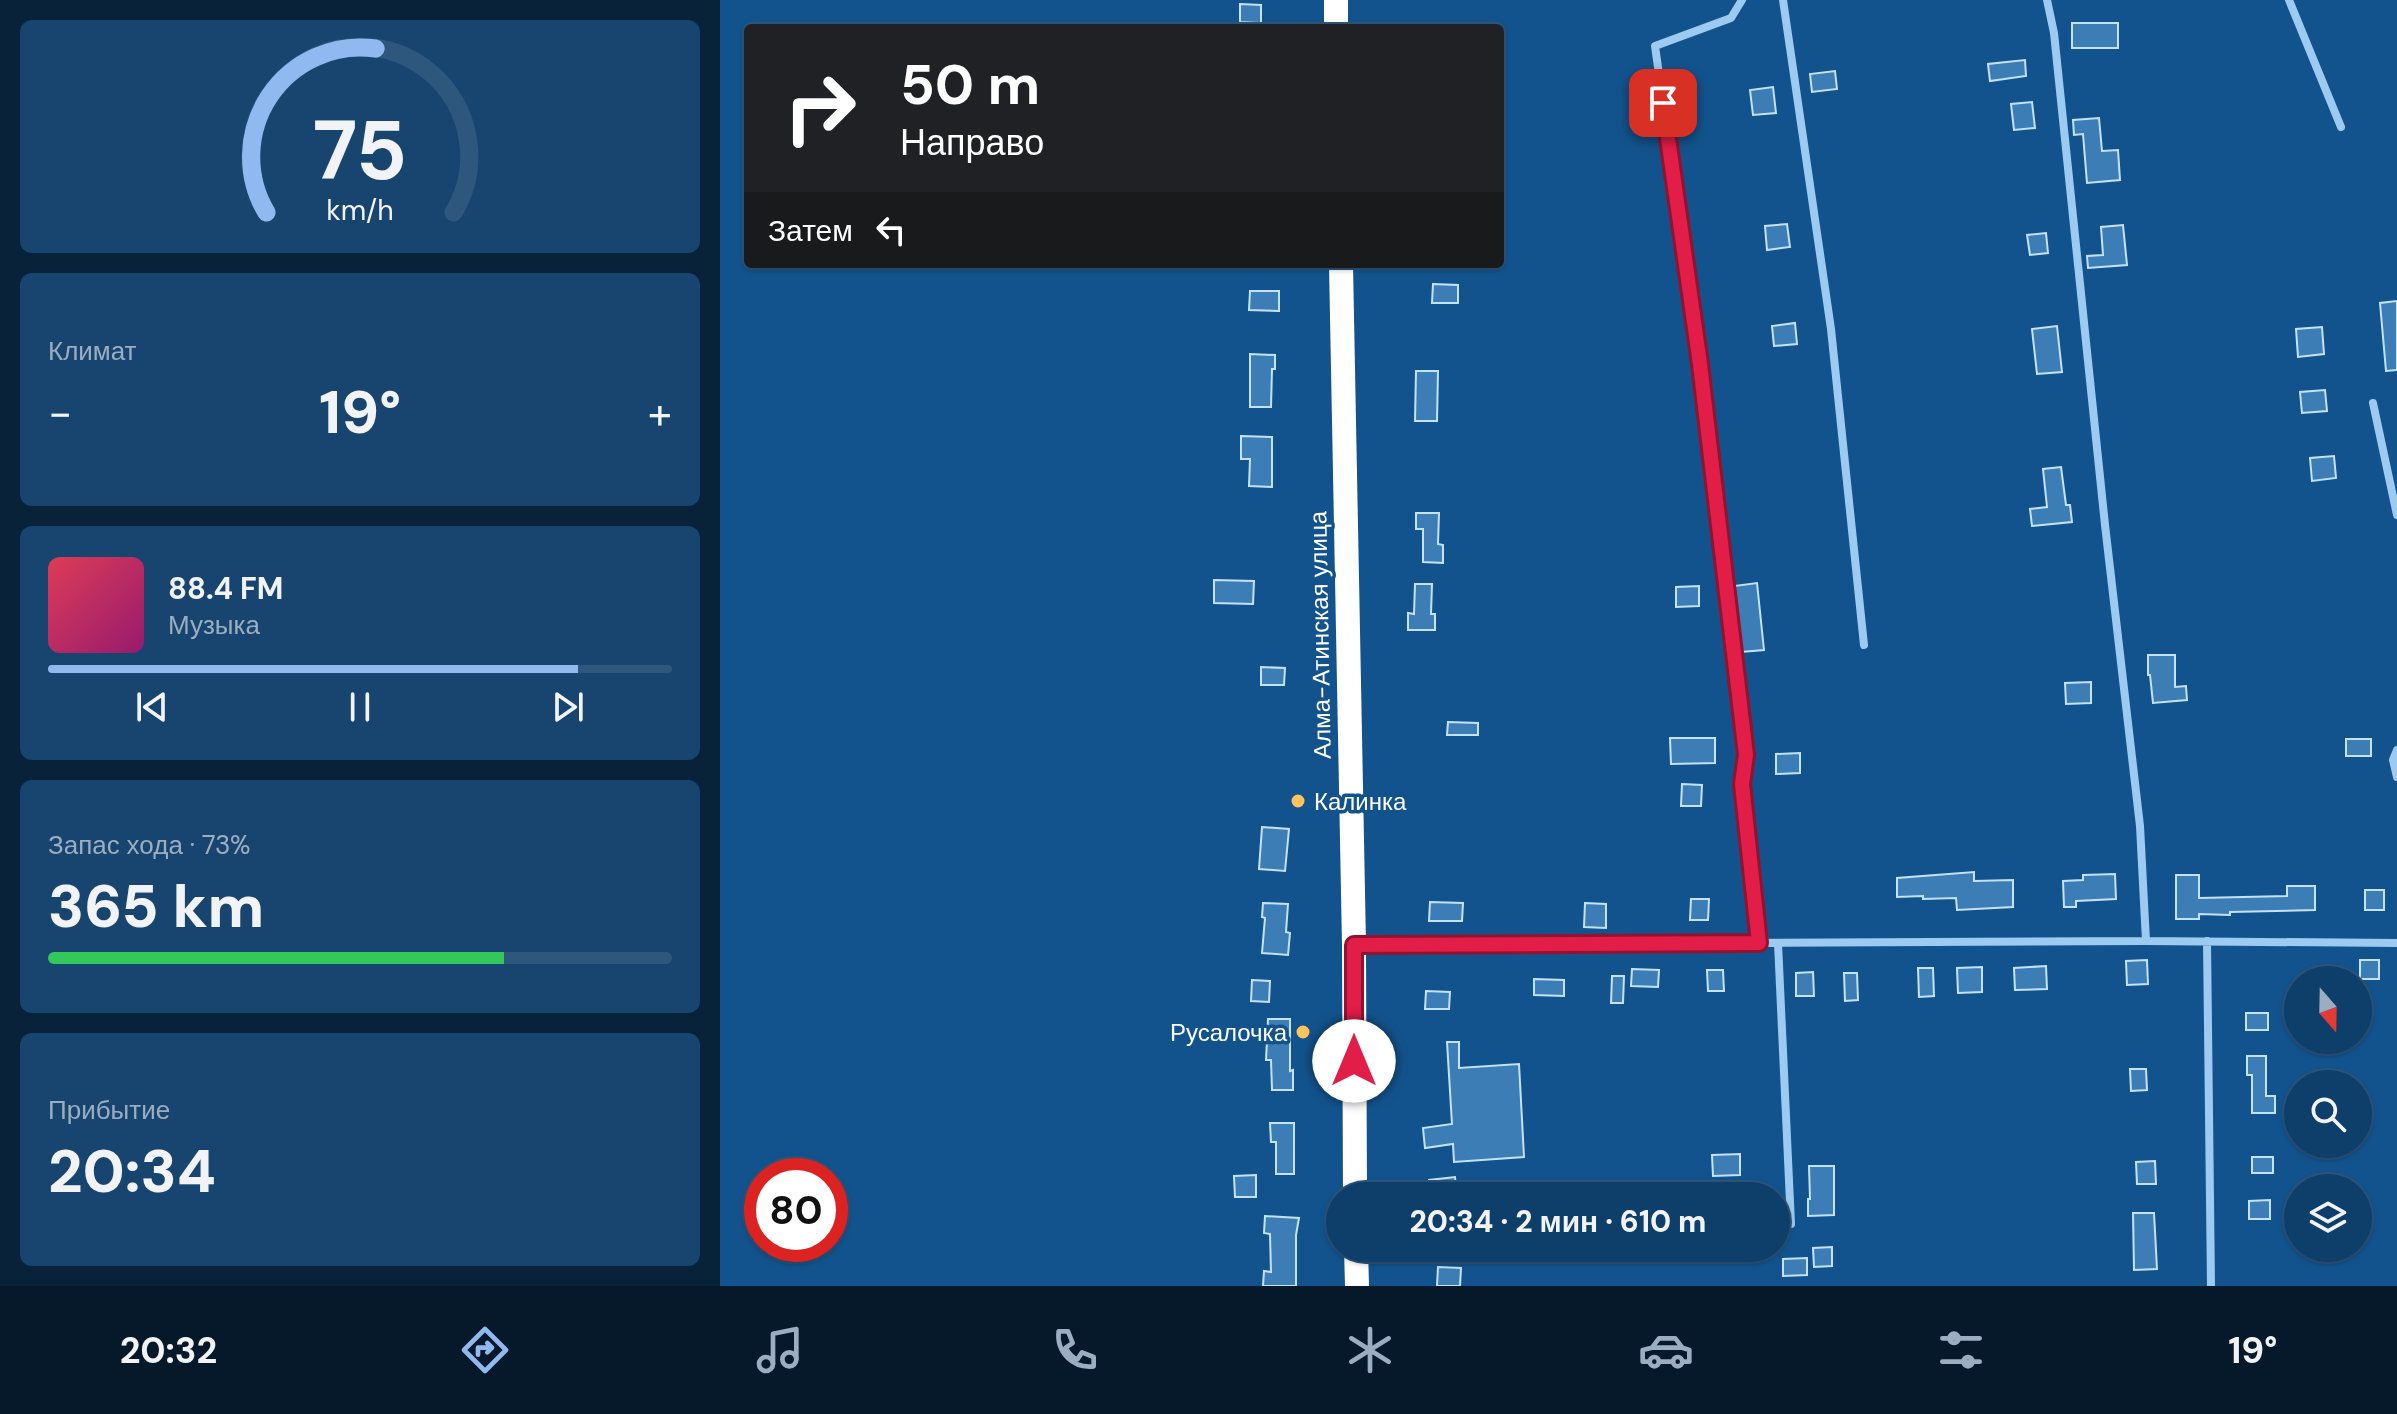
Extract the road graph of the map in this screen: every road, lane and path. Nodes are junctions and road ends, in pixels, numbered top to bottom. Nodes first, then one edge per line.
1 (1336, 0) edge
2 (1742, 0) edge
3 (1783, 0) edge
4 (2047, 0) edge
5 (2289, 0) edge
6 (1336, 24) edge
7 (2341, 127) dead end
8 (1341, 268) edge
9 (2373, 403) dead end
10 (2397, 515) edge
11 (1864, 645) dead end
12 (2397, 750) edge
13 (2397, 777) edge
14 (2146, 941) junction
15 (2207, 941) junction
16 (1759, 943) junction
17 (1778, 943) junction
18 (2397, 943) edge
19 (1354, 945) junction
20 (1355, 1182) edge
21 (1791, 1224) dead end
22 (1356, 1262) edge
23 (1357, 1286) edge
24 (2211, 1286) edge

1 - 6 highway
2 - 16 street
3 - 11 street
4 - 14 street
5 - 7 street
8 - 19 highway, Алма-Атинская улица
9 - 10 street
12 - 13 street
14 - 15 street
14 - 17 street
15 - 18 street
15 - 24 street
16 - 17 street
16 - 19 street
17 - 21 street
19 - 20 highway, Алма-Атинская улица
22 - 23 highway

